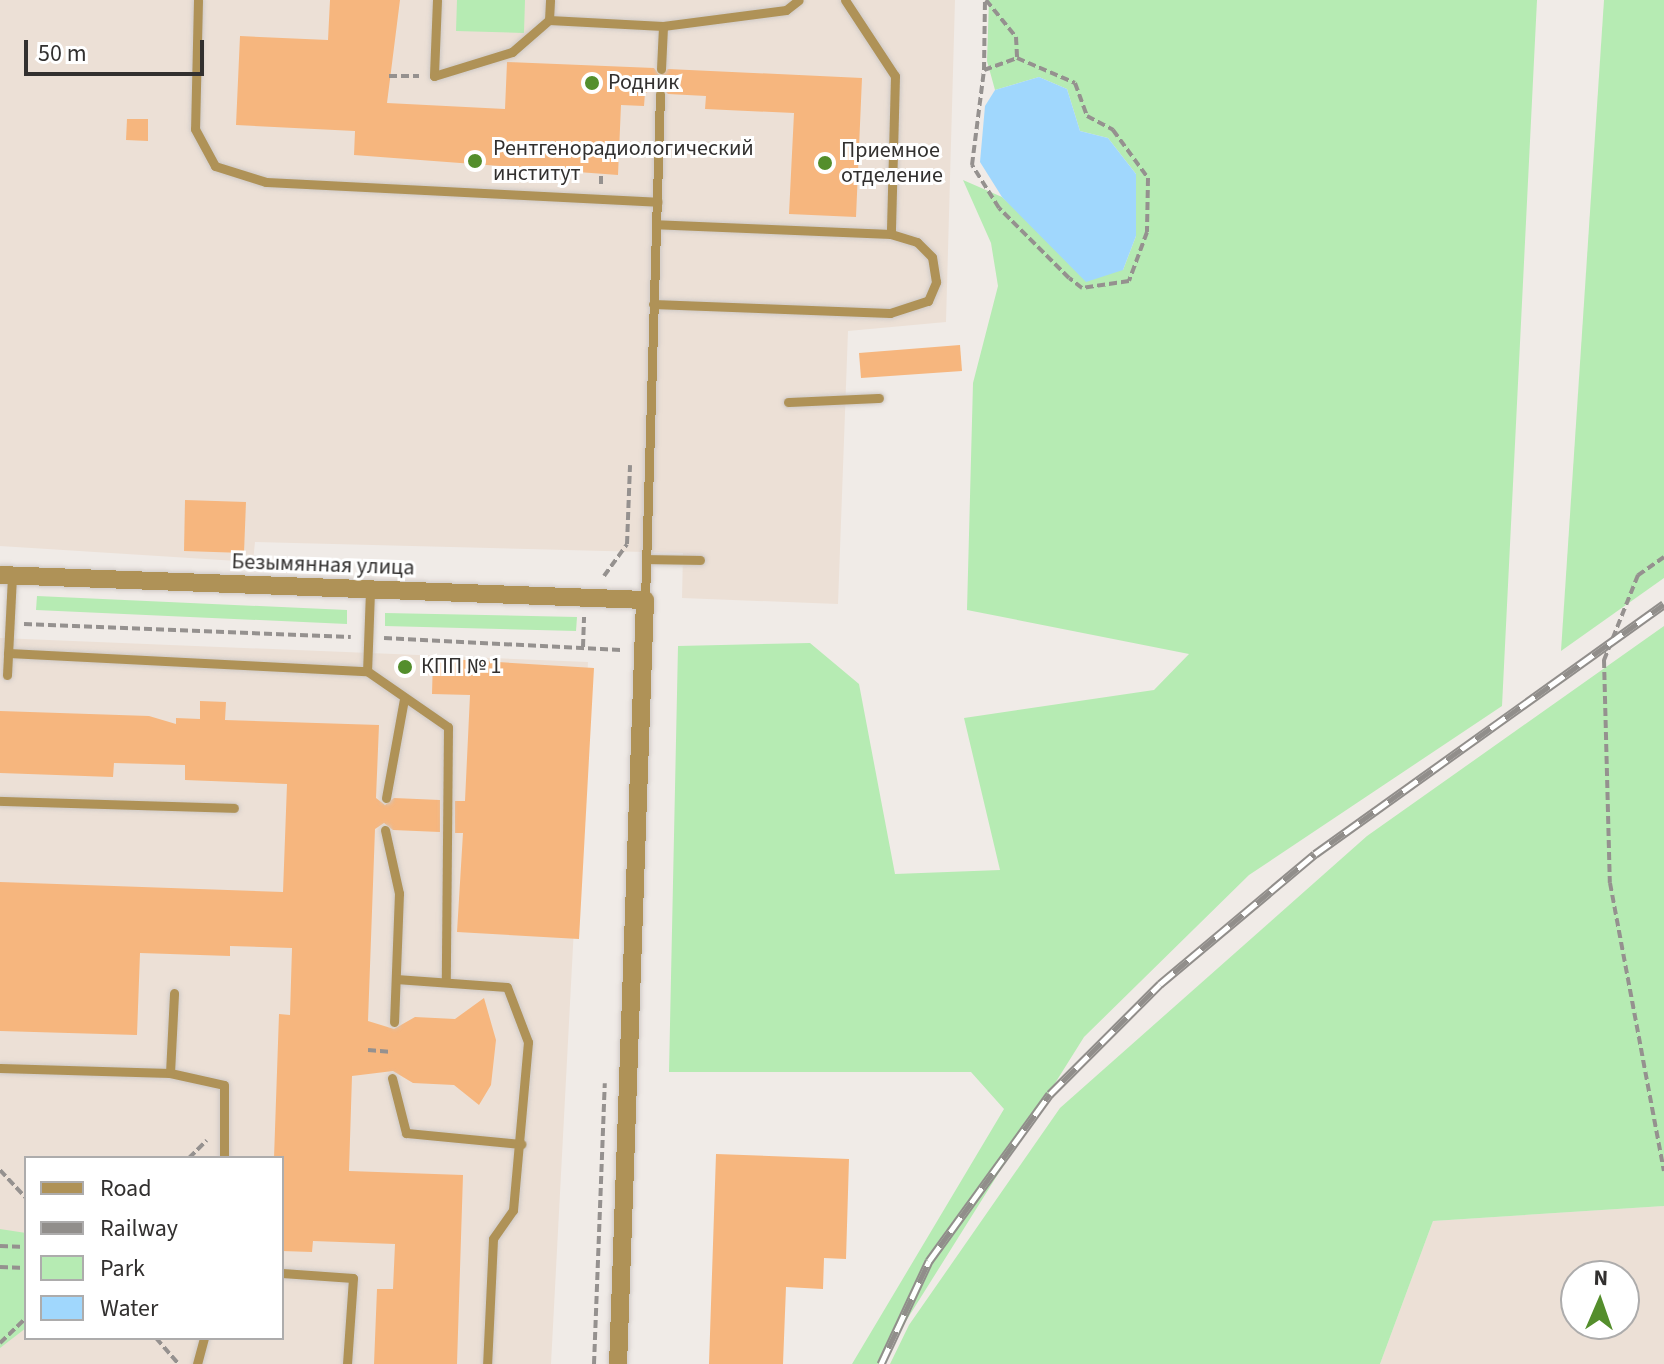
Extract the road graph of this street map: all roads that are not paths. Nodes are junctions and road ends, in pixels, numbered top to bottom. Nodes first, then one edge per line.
1 (198, 0) edge
2 (437, 0) edge
3 (550, 0) edge
4 (799, 0) edge
5 (845, 0) edge
6 (549, 20) junction
7 (663, 26) junction
8 (661, 69) dead end
9 (660, 94) dead end
10 (657, 202) junction
11 (656, 224) junction
12 (891, 234) junction
13 (653, 304) junction
14 (879, 398) dead end
15 (788, 402) dead end
16 (646, 559) junction
17 (700, 560) dead end
18 (6, 575) edge
19 (370, 591) junction
20 (645, 600) junction
21 (8, 653) junction
22 (367, 671) junction
23 (7, 675) dead end
24 (404, 699) junction
25 (386, 798) dead end
26 (0, 801) edge
27 (234, 808) dead end
28 (385, 830) dead end
29 (396, 979) junction
30 (446, 981) junction
31 (174, 993) dead end
32 (394, 1022) dead end
33 (0, 1068) edge
34 (170, 1073) junction
35 (392, 1078) dead end
36 (521, 1144) junction
37 (224, 1156) edge
38 (284, 1273) edge
39 (203, 1340) edge
40 (197, 1364) edge
41 (347, 1364) edge
42 (487, 1364) edge
43 (618, 1364) edge

1 - 10 lane
2 - 6 lane
3 - 6 lane
4 - 7 lane
5 - 12 lane
6 - 7 lane
7 - 8 lane
9 - 10 lane
10 - 11 lane
11 - 12 lane
11 - 13 lane
12 - 13 lane
13 - 16 lane
14 - 15 lane
16 - 17 lane
16 - 20 lane
18 - 19 street, Безымянная улица
18 - 21 lane
19 - 20 street, Безымянная улица
19 - 22 lane
20 - 43 street
21 - 22 lane
21 - 23 lane
22 - 24 lane
24 - 25 lane
24 - 30 lane
26 - 27 lane
28 - 29 lane
29 - 30 lane
29 - 32 lane
30 - 36 lane
31 - 34 lane
33 - 34 lane
34 - 37 lane
35 - 36 lane
36 - 42 lane
38 - 41 lane
39 - 40 lane

